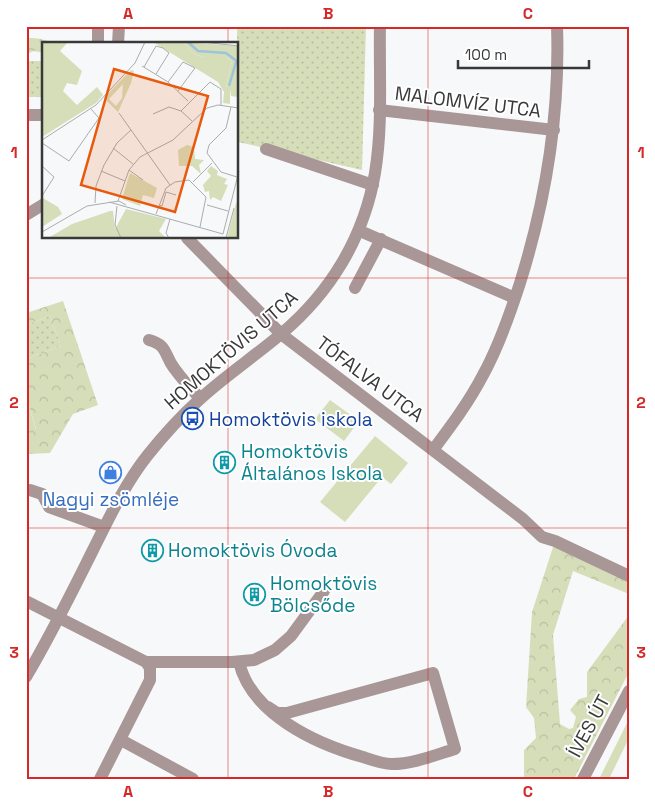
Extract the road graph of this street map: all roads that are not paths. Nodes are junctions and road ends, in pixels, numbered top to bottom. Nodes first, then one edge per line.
1 (98, 26) edge
2 (119, 26) edge
3 (380, 26) edge
4 (557, 26) edge
5 (98, 42) edge
6 (118, 42) edge
7 (379, 110) junction
8 (30, 115) dead end
9 (42, 115) edge
10 (554, 130) junction
11 (266, 149) dead end
12 (373, 185) junction
13 (42, 205) edge
14 (26, 214) edge
15 (360, 230) junction
16 (188, 239) edge
17 (381, 240) junction
18 (355, 288) dead end
19 (515, 298) junction
20 (281, 334) junction
21 (149, 340) dead end
22 (200, 398) junction
23 (433, 450) junction
24 (30, 490) dead end
25 (104, 527) junction
26 (629, 576) edge
27 (324, 590) dead end
28 (26, 600) edge
29 (59, 617) junction
30 (146, 662) junction
31 (239, 662) junction
32 (26, 677) edge
33 (629, 691) edge
34 (268, 707) junction
35 (121, 740) junction
36 (100, 779) edge
37 (193, 779) edge
38 (583, 779) edge

1 - 5 street
2 - 6 street
3 - 7 street, HOMOKTÖVIS UTCA
4 - 10 street
7 - 10 street, MALOMVÍZ UTCA
7 - 12 street, HOMOKTÖVIS UTCA
8 - 9 street
10 - 19 street
11 - 12 street
12 - 15 street, HOMOKTÖVIS UTCA
13 - 14 street
15 - 17 street
15 - 20 street, HOMOKTÖVIS UTCA
16 - 20 street, TÓFALVA UTCA
17 - 18 street
17 - 19 street
19 - 23 street
20 - 22 street, HOMOKTÖVIS UTCA
20 - 23 street, TÓFALVA UTCA
21 - 22 street
22 - 25 street, HOMOKTÖVIS UTCA
23 - 26 street, TÓFALVA UTCA
24 - 25 street
25 - 29 street, HOMOKTÖVIS UTCA
27 - 31 street
28 - 29 street
29 - 30 street
29 - 32 street, HOMOKTÖVIS UTCA
30 - 31 street
30 - 35 street
31 - 34 street
33 - 38 street, ÍVES ÚT
34 - 34 street
35 - 36 street
35 - 37 street

